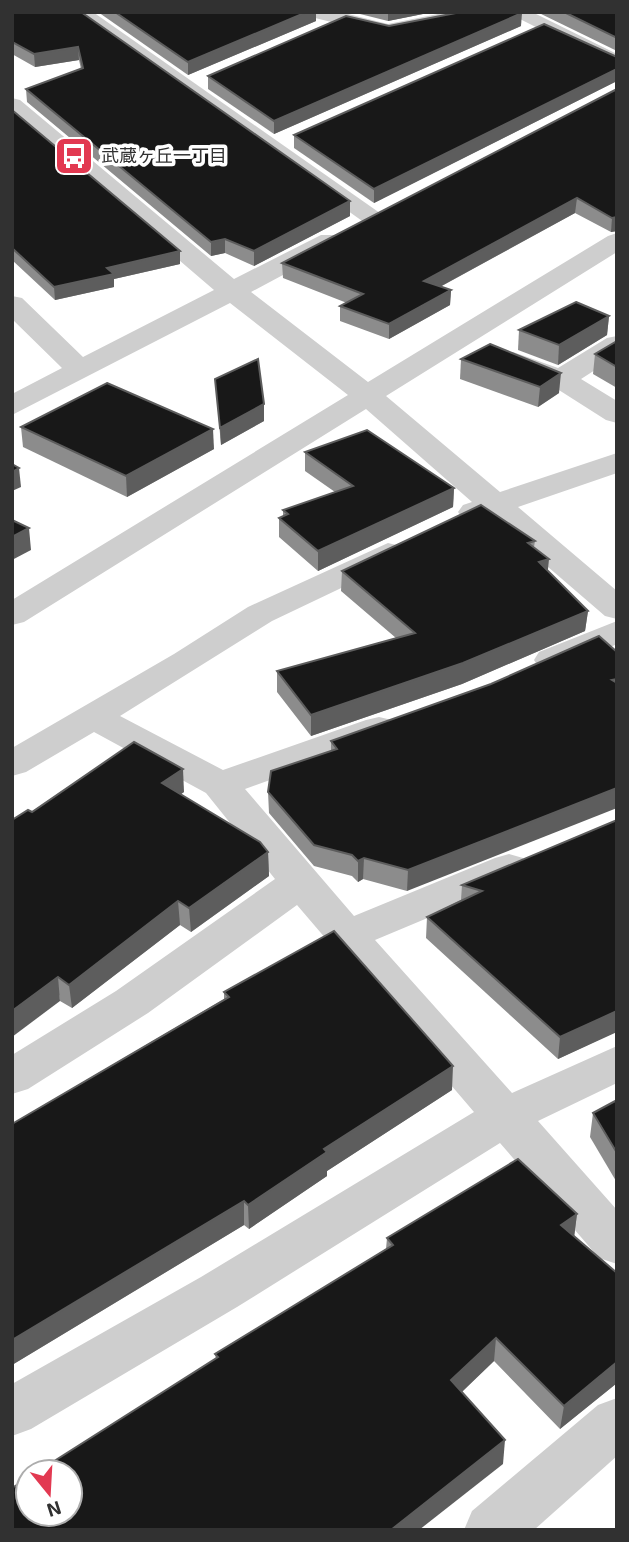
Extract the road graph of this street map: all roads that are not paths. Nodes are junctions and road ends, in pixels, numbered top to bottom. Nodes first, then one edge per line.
1 (79, 12) edge
2 (314, 12) edge
3 (405, 12) edge
4 (481, 12) edge
5 (516, 12) edge
6 (342, 20) junction
7 (544, 26) junction
8 (372, 27) junction
9 (306, 35) edge
10 (519, 37) edge
11 (617, 62) edge
12 (211, 77) edge
13 (187, 87) junction
14 (12, 105) edge
15 (297, 135) edge
16 (273, 146) junction
17 (398, 205) edge
18 (374, 218) junction
19 (617, 241) edge
20 (231, 290) junction
21 (12, 304) edge
22 (458, 340) junction
23 (617, 344) edge
24 (80, 370) junction
25 (561, 379) junction
26 (368, 396) junction
27 (12, 406) edge
28 (617, 414) edge
29 (617, 462) edge
30 (491, 504) junction
31 (617, 609) edge
32 (12, 615) edge
33 (609, 644) edge
34 (523, 673) edge
35 (412, 716) edge
36 (93, 718) junction
37 (19, 752) edge
38 (220, 784) junction
39 (544, 853) edge
40 (300, 883) junction
41 (347, 935) junction
42 (617, 1063) edge
43 (12, 1077) edge
44 (506, 1116) junction
45 (617, 1244) edge
46 (12, 1412) edge
47 (617, 1422) edge
48 (492, 1530) edge

1 - 13 street
2 - 6 street
3 - 8 street
4 - 8 street
5 - 7 street
6 - 8 street
6 - 9 street
7 - 10 street
7 - 11 street
12 - 13 street
13 - 16 street
14 - 20 street
15 - 16 street
16 - 18 street
17 - 18 street
18 - 20 street
19 - 22 street
20 - 24 street
20 - 26 street
21 - 24 street
22 - 25 street
22 - 26 street
23 - 25 street
24 - 27 street
25 - 28 street
26 - 30 street
26 - 32 street
29 - 30 street
30 - 31 street
30 - 36 street
33 - 34 street
35 - 38 street
36 - 37 street
36 - 38 street
38 - 40 street
39 - 41 street
40 - 41 street
40 - 43 street
41 - 44 street
42 - 44 street
44 - 45 street
44 - 46 street
47 - 48 street

